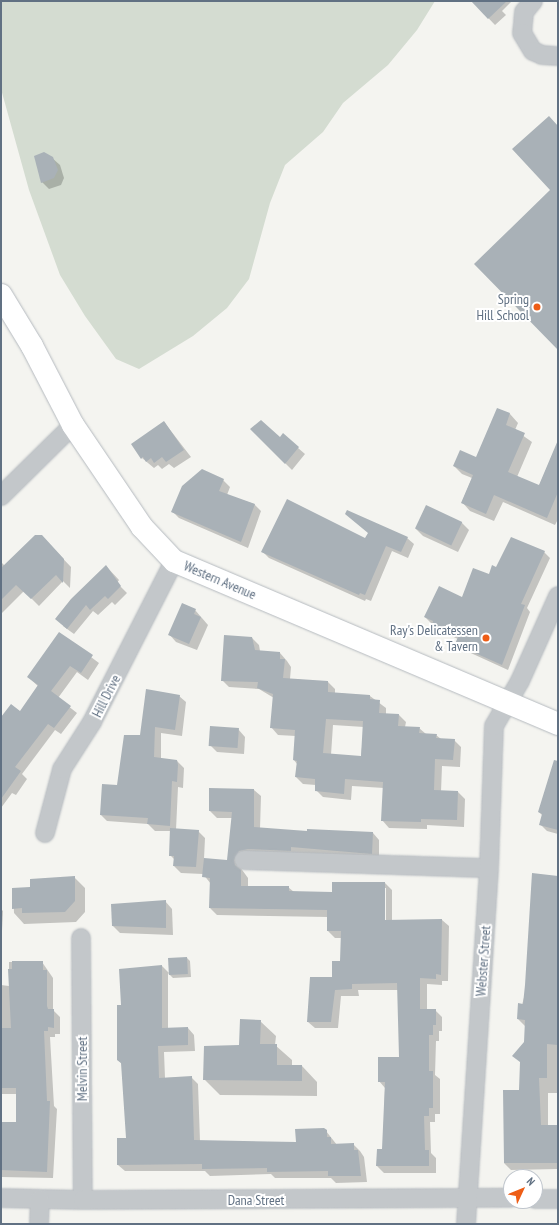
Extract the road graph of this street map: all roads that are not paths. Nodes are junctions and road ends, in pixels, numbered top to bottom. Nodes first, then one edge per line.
1 (533, 1) edge
2 (558, 56) edge
3 (1, 295) edge
4 (73, 425) junction
5 (1, 496) edge
6 (174, 561) junction
7 (558, 596) edge
8 (509, 702) junction
9 (558, 724) edge
10 (45, 833) dead end
11 (244, 860) dead end
12 (489, 868) junction
13 (81, 938) dead end
14 (1, 1198) edge
15 (503, 1198) edge
16 (40, 1199) junction
17 (543, 1199) edge
18 (558, 1199) edge
19 (83, 1200) junction
20 (468, 1200) junction
21 (40, 1224) edge
22 (466, 1224) edge

1 - 2 street
3 - 4 street, Western Avenue
4 - 5 street
4 - 6 street, Western Avenue
6 - 8 street, Western Avenue
6 - 10 street, Hill Drive
7 - 8 street, Webster Street
8 - 9 street, Western Avenue
8 - 12 street, Webster Street
11 - 12 street
12 - 20 street, Webster Street
13 - 19 street, Melvin Street
14 - 16 street, Dana Street
15 - 20 street, Dana Street
16 - 19 street, Dana Street
16 - 21 street
17 - 18 street
19 - 20 street, Dana Street
20 - 22 street, Webster Street

